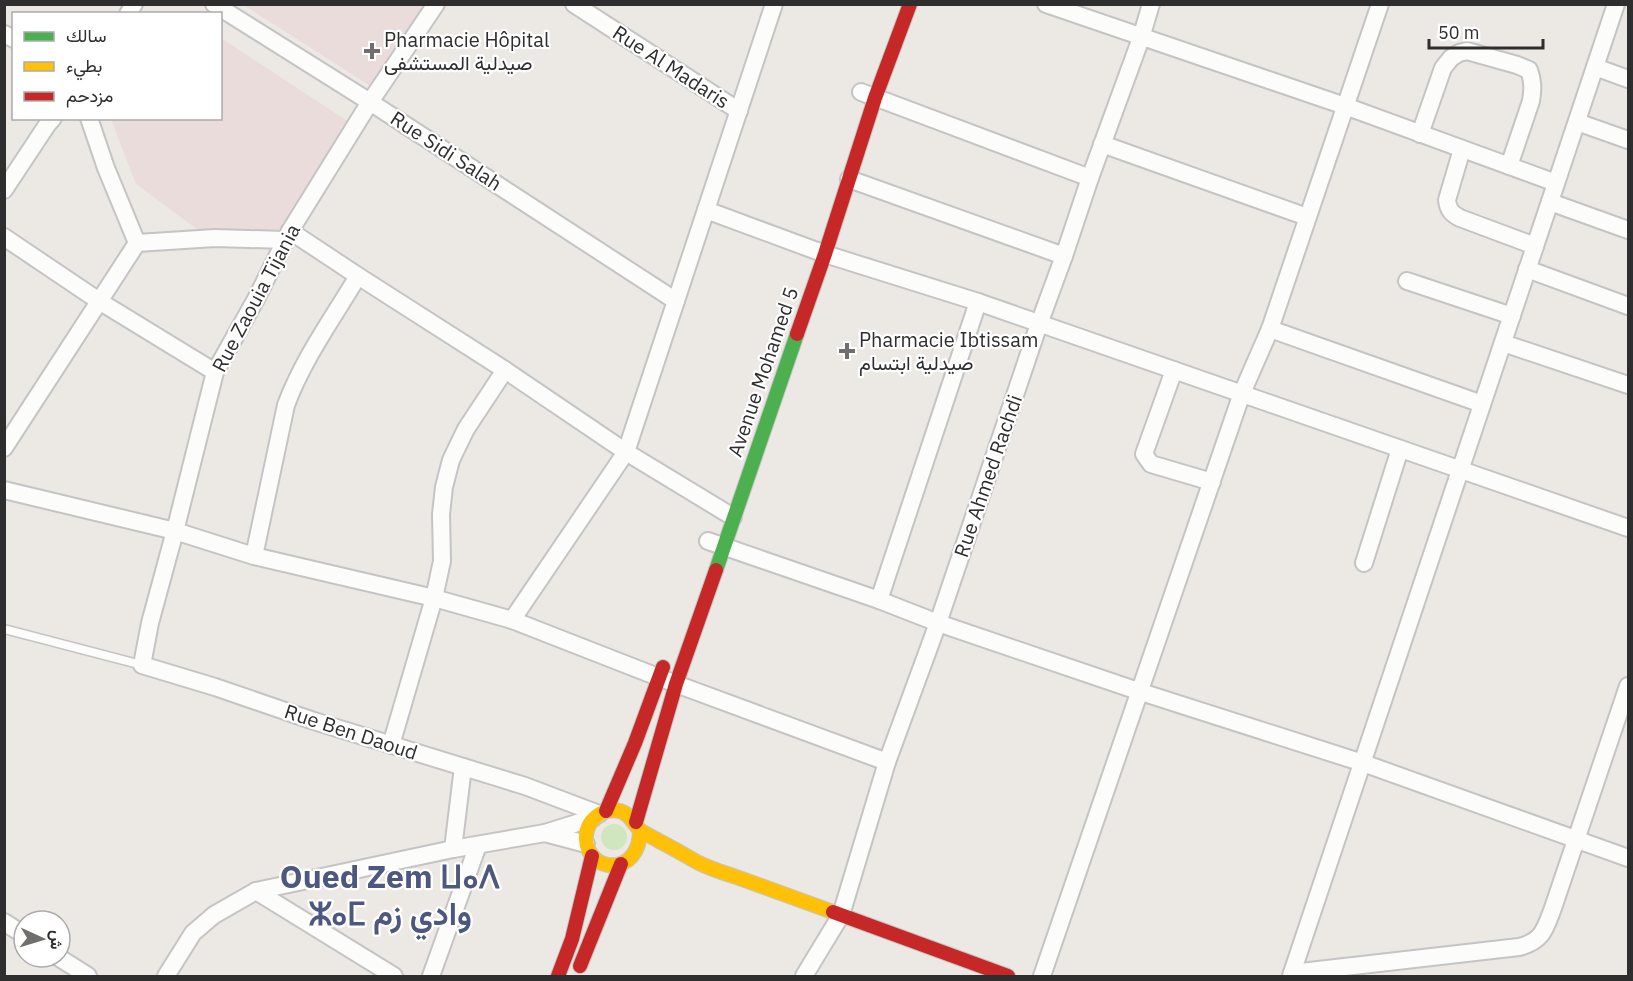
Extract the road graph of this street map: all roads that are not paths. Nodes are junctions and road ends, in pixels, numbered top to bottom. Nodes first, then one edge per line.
1 (214, 4) edge
2 (436, 4) edge
3 (574, 4) edge
4 (774, 4) edge
5 (910, 4) edge
6 (1046, 4) edge
7 (1151, 4) edge
8 (1380, 4) edge
9 (1616, 4) edge
10 (1070, 8) edge
11 (1141, 38) junction
12 (1595, 67) junction
13 (1629, 79) edge
14 (864, 93) junction
15 (370, 102) junction
16 (1345, 106) junction
17 (739, 111) junction
18 (51, 120) edge
19 (90, 120) edge
20 (1576, 122) junction
21 (1420, 134) junction
22 (1629, 140) edge
23 (1102, 144) junction
24 (1462, 149) junction
25 (1509, 166) junction
26 (1090, 178) junction
27 (849, 179) junction
28 (1556, 183) junction
29 (4, 190) edge
30 (1550, 202) junction
31 (706, 210) junction
32 (1307, 217) junction
33 (1629, 230) edge
34 (288, 235) junction
35 (4, 237) edge
36 (137, 243) junction
37 (1535, 246) junction
38 (813, 250) junction
39 (1064, 256) junction
40 (1527, 269) junction
41 (358, 276) junction
42 (1407, 281) dead end
43 (99, 301) junction
44 (676, 301) junction
45 (978, 303) junction
46 (1629, 306) edge
47 (1512, 316) junction
48 (1039, 324) junction
49 (1270, 329) junction
50 (1503, 343) junction
51 (505, 370) junction
52 (1174, 370) junction
53 (215, 372) junction
54 (1629, 385) edge
55 (1242, 393) junction
56 (1482, 404) junction
57 (10, 425) edge
58 (4, 448) edge
59 (1400, 449) junction
60 (626, 452) junction
61 (1460, 470) junction
62 (1212, 482) junction
63 (4, 490) edge
64 (717, 526) junction
65 (1629, 528) edge
66 (175, 531) junction
67 (254, 556) junction
68 (1364, 563) dead end
69 (434, 598) junction
70 (879, 600) junction
71 (512, 620) junction
72 (938, 623) junction
73 (4, 629) edge
74 (667, 655) dead end
75 (142, 665) junction
76 (660, 678) junction
77 (676, 684) junction
78 (1629, 686) edge
79 (1141, 692) junction
80 (391, 745) junction
81 (887, 762) junction
82 (1363, 763) junction
83 (463, 767) junction
84 (600, 814) junction
85 (638, 826) junction
86 (545, 833) junction
87 (1576, 840) junction
88 (478, 845) junction
89 (453, 849) junction
90 (589, 850) junction
91 (1629, 858) edge
92 (632, 860) junction
93 (667, 861) dead end
94 (701, 864) junction
95 (256, 891) junction
96 (841, 915) junction
97 (72, 966) edge
98 (1292, 975) edge
99 (88, 976) edge
100 (166, 976) edge
101 (394, 976) edge
102 (431, 976) edge
103 (558, 976) edge
104 (576, 976) edge
105 (804, 976) edge
106 (1008, 976) edge
107 (1042, 976) edge

1 - 15 street, Rue Sidi Salah
2 - 15 street, Rue Zaouia Tijania
3 - 17 street, Rue Al Madaris
4 - 17 street
5 - 14 main road, Avenue Mohamed 5
6 - 10 street
7 - 11 street, Rue Ahmed Rachdi
8 - 16 street
9 - 12 street
10 - 11 street
11 - 16 street
11 - 23 street, Rue Ahmed Rachdi
12 - 13 street
12 - 20 street
14 - 26 street
14 - 27 main road, Avenue Mohamed 5
15 - 34 street, Rue Zaouia Tijania
15 - 44 street, Rue Sidi Salah
16 - 21 street
16 - 32 street
17 - 31 street
18 - 29 street
19 - 36 street
20 - 22 street
20 - 28 street
21 - 24 street
21 - 25 street
23 - 26 street, Rue Ahmed Rachdi
23 - 32 street
24 - 25 street
24 - 37 street
25 - 28 street
26 - 39 street, Rue Ahmed Rachdi
27 - 38 main road, Avenue Mohamed 5
27 - 39 street
28 - 30 street
30 - 33 street
30 - 37 street
31 - 38 street
31 - 44 street
32 - 49 street
34 - 36 street
34 - 41 street
34 - 53 street, Rue Zaouia Tijania
35 - 43 street
36 - 43 street
37 - 40 street
38 - 45 street
38 - 64 main road, Avenue Mohamed 5
39 - 48 street, Rue Ahmed Rachdi
40 - 46 street
40 - 47 street
41 - 51 street
41 - 67 street
42 - 47 street
43 - 53 street
43 - 57 street
44 - 60 street
45 - 48 street
45 - 70 street
47 - 50 street
48 - 52 street
48 - 72 street, Rue Ahmed Rachdi
49 - 55 street
49 - 56 street
50 - 54 street
50 - 56 street
51 - 60 street
51 - 69 street
52 - 55 street
52 - 62 street
53 - 66 street, Rue Zaouia Tijania
55 - 59 street
55 - 62 street
56 - 61 street
57 - 58 street
59 - 61 street
59 - 68 street
60 - 64 street
60 - 71 street
61 - 65 street
61 - 82 street
62 - 79 street
63 - 66 street
64 - 70 street
64 - 77 main road, Avenue Mohamed 5
66 - 67 street
66 - 75 street, Rue Zaouia Tijania
67 - 69 street
69 - 71 street
69 - 80 street
70 - 72 street
71 - 76 street
72 - 79 street
72 - 81 street, Rue Ahmed Rachdi
73 - 75 lane
74 - 76 main road
75 - 80 street, Rue Ben Daoud
76 - 77 street
76 - 84 main road
77 - 81 street
77 - 85 main road, Avenue Mohamed 5
78 - 87 street
79 - 82 street
79 - 107 street
80 - 83 street, Rue Ben Daoud
81 - 96 street, Rue Ahmed Rachdi
82 - 87 street
82 - 98 street
83 - 84 street, Rue Ben Daoud
83 - 89 street
84 - 85 main road
84 - 86 street
84 - 90 main road
85 - 92 main road
85 - 94 main road
86 - 88 street
86 - 90 street
87 - 91 street
87 - 98 street
88 - 89 street
88 - 102 street
89 - 95 street
90 - 92 main road
90 - 103 main road
92 - 104 main road
93 - 94 main road
94 - 96 main road
95 - 100 street
95 - 101 street
96 - 105 street, Rue Ahmed Rachdi
96 - 106 main road
97 - 99 street

